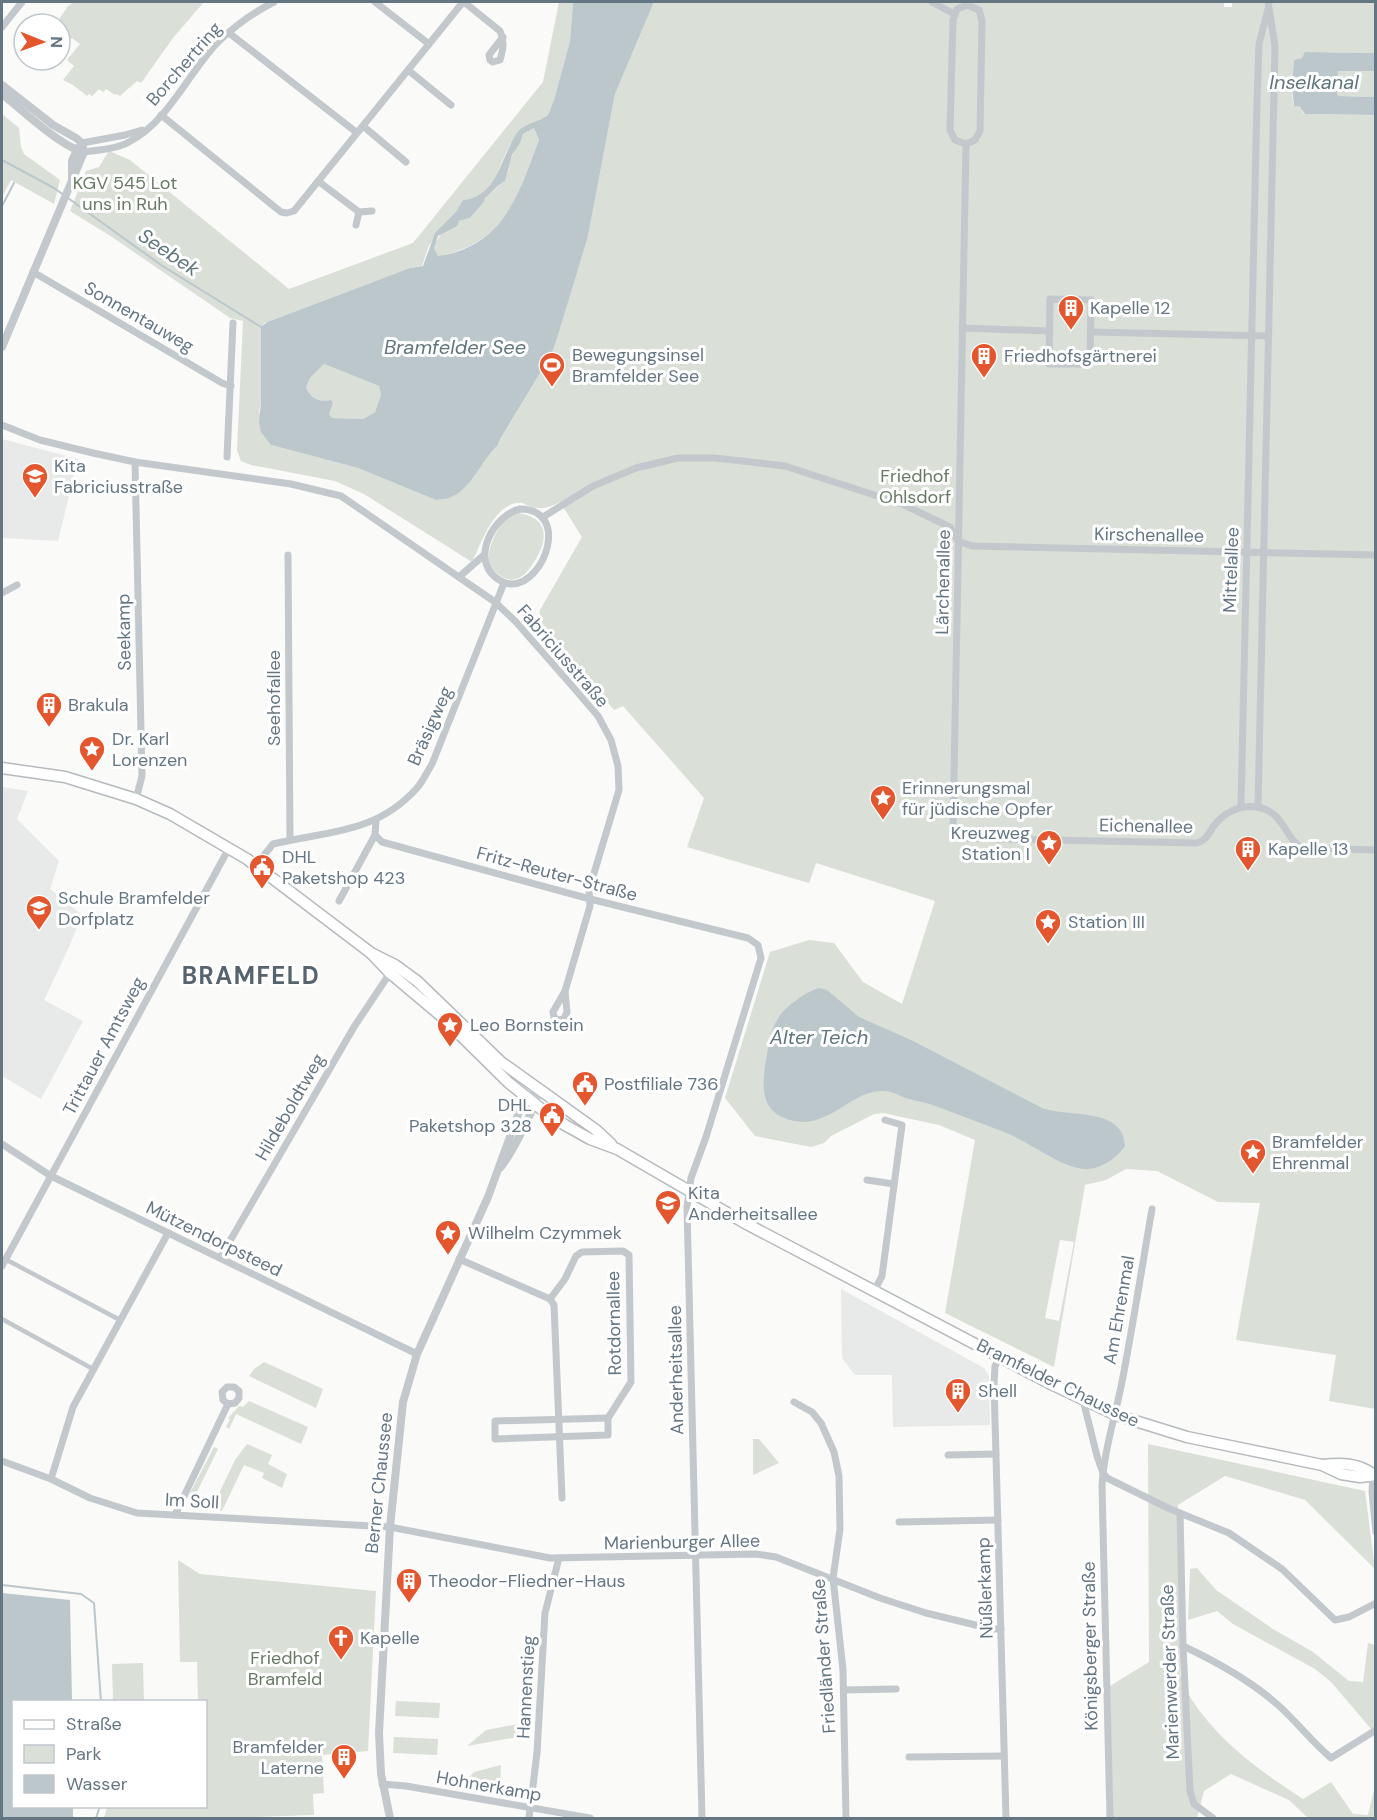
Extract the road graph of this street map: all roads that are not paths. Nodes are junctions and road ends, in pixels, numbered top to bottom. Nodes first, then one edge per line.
1 (22, 2) edge
2 (274, 2) edge
3 (375, 2) edge
4 (464, 2) edge
5 (932, 2) edge
6 (1268, 5) edge
7 (954, 14) junction
8 (2, 27) edge
9 (229, 33) junction
10 (503, 37) dead end
11 (429, 44) junction
12 (408, 70) junction
13 (2, 85) edge
14 (2, 94) edge
15 (451, 105) dead end
16 (161, 115) junction
17 (363, 126) junction
18 (1257, 128) junction
19 (1272, 129) junction
20 (356, 132) junction
21 (54, 136) junction
22 (966, 144) junction
23 (81, 148) junction
24 (72, 161) junction
25 (406, 162) dead end
26 (72, 179) junction
27 (318, 181) junction
28 (372, 211) dead end
29 (358, 212) junction
30 (356, 225) dead end
31 (33, 272) junction
32 (233, 323) dead end
33 (962, 328) junction
34 (1050, 331) junction
35 (1091, 332) junction
36 (1251, 335) junction
37 (1268, 336) junction
38 (2, 347) edge
39 (231, 386) junction
40 (2, 426) edge
41 (227, 457) dead end
42 (135, 462) junction
43 (543, 517) junction
44 (958, 541) junction
45 (1247, 552) junction
46 (1263, 553) junction
47 (288, 555) dead end
48 (484, 555) junction
49 (1376, 555) edge
50 (459, 577) junction
51 (504, 583) junction
52 (17, 585) dead end
53 (2, 592) edge
54 (495, 602) junction
55 (2, 768) edge
56 (136, 799) junction
57 (1241, 806) junction
58 (1258, 807) junction
59 (376, 820) junction
60 (375, 834) junction
61 (956, 836) joint
62 (290, 840) junction
63 (229, 848) junction
64 (1376, 850) edge
65 (256, 865) junction
66 (590, 899) junction
67 (339, 901) dead end
68 (748, 938) joint
69 (371, 953) junction
70 (390, 973) junction
71 (565, 991) dead end
72 (539, 1091) junction
73 (526, 1097) junction
74 (535, 1105) junction
75 (885, 1120) dead end
76 (2, 1144) edge
77 (617, 1149) junction
78 (499, 1170) junction
79 (51, 1176) junction
80 (867, 1180) dead end
81 (894, 1184) junction
82 (689, 1191) junction
83 (1152, 1209) dead end
84 (168, 1233) junction
85 (5, 1258) junction
86 (220, 1258) junction
87 (459, 1259) junction
88 (2, 1266) edge
89 (874, 1291) junction
90 (550, 1299) junction
91 (2, 1319) edge
92 (120, 1320) junction
93 (417, 1354) junction
94 (1000, 1357) junction
95 (93, 1369) junction
96 (1083, 1400) junction
97 (794, 1402) dead end
98 (228, 1404) dead end
99 (1116, 1415) junction
100 (608, 1418) junction
101 (558, 1419) junction
102 (559, 1437) junction
103 (996, 1454) junction
104 (948, 1455) dead end
105 (2, 1461) edge
106 (1103, 1473) junction
107 (1374, 1475) edge
108 (51, 1479) junction
109 (562, 1498) dead end
110 (1180, 1514) junction
111 (175, 1515) junction
112 (998, 1520) junction
113 (898, 1522) dead end
114 (390, 1527) junction
115 (1376, 1532) edge
116 (695, 1555) junction
117 (559, 1558) junction
118 (832, 1578) junction
119 (1376, 1603) edge
120 (1001, 1629) junction
121 (1183, 1646) junction
122 (896, 1689) dead end
123 (844, 1690) junction
124 (1376, 1730) edge
125 (1004, 1756) junction
126 (909, 1757) dead end
127 (382, 1784) junction
128 (530, 1808) junction
129 (390, 1818) edge
130 (529, 1818) edge
131 (590, 1818) edge
132 (702, 1818) edge
133 (846, 1818) edge
134 (1006, 1818) edge
135 (1110, 1818) edge
136 (1213, 1818) edge

1 - 8 street
2 - 9 street, Borchertring
3 - 11 street
4 - 10 street
4 - 11 street
5 - 7 street
6 - 18 street, Mittelallee
6 - 19 street, Mittelallee
7 - 22 street
7 - 22 street
9 - 16 street, Borchertring
9 - 20 street
11 - 12 street
12 - 15 street
12 - 17 street
13 - 23 street
14 - 21 street
16 - 23 street, Borchertring
16 - 27 street
17 - 20 street
17 - 25 street
18 - 19 street
18 - 36 street, Mittelallee
19 - 37 street, Mittelallee
20 - 27 street
21 - 23 street
21 - 24 street
22 - 33 street, Lärchenallee
23 - 24 street
23 - 26 street
24 - 26 street
26 - 31 street
27 - 29 street
28 - 29 street
29 - 30 street
31 - 38 street
31 - 39 street, Sonnentauweg
32 - 39 street
33 - 34 street
33 - 44 street, Lärchenallee
34 - 35 street
34 - 35 street
35 - 36 street
36 - 37 street
36 - 45 street, Mittelallee
37 - 46 street, Mittelallee
39 - 41 street
40 - 42 street
42 - 50 street, Fabriciusstraße
42 - 56 street, Seekamp
43 - 44 street
43 - 48 street
43 - 51 street
44 - 45 street, Kirschenallee
44 - 61 street, Lärchenallee
45 - 46 street, Kirschenallee
45 - 57 street, Mittelallee
46 - 49 street, Kirschenallee
46 - 58 street, Mittelallee
47 - 62 street, Seehofallee
48 - 50 street
48 - 51 street
50 - 54 street, Fabriciusstraße
51 - 54 street, Bräsigweg
52 - 53 street
54 - 59 street, Bräsigweg
54 - 66 street, Fabriciusstraße
55 - 56 main road, Bramfelder Chaussee
56 - 63 main road, Bramfelder Chaussee
57 - 58 street
57 - 61 street, Eichenallee
58 - 64 street
59 - 60 street
59 - 62 street, Bräsigweg
60 - 66 street, Fritz-Reuter-Straße
60 - 67 street
62 - 65 street, Bräsigweg
63 - 65 main road, Bramfelder Chaussee
63 - 79 street, Trittauer Amtsweg
65 - 69 main road, Bramfelder Chaussee
66 - 68 street, Fritz-Reuter-Straße
66 - 71 street, Fabriciusstraße
68 - 82 street, Anderheitsallee
69 - 70 main road, Bramfelder Chaussee
69 - 72 main road, Bramfelder Chaussee
70 - 73 main road, Bramfelder Chaussee
70 - 86 street, Hildeboldtweg
72 - 73 street
72 - 74 street, Berner Chaussee
72 - 77 main road, Bramfelder Chaussee
73 - 74 main road, Bramfelder Chaussee
73 - 78 street, Berner Chaussee
74 - 77 main road, Bramfelder Chaussee
74 - 78 street, Berner Chaussee
75 - 81 street
76 - 79 street, Mützendorpsteed
77 - 82 main road, Bramfelder Chaussee
78 - 87 street, Berner Chaussee
79 - 84 street, Mützendorpsteed
79 - 85 street, Trittauer Amtsweg
80 - 81 street
81 - 89 street
82 - 89 main road, Bramfelder Chaussee
82 - 116 street, Anderheitsallee
83 - 99 street, Am Ehrenmal
84 - 86 street, Mützendorpsteed
84 - 92 street
85 - 88 street, Trittauer Amtsweg
85 - 92 street
86 - 93 street, Mützendorpsteed
87 - 90 street
87 - 93 street, Berner Chaussee
89 - 94 main road, Bramfelder Chaussee
90 - 100 street, Rotdornallee
90 - 101 street
91 - 95 street
92 - 95 street
93 - 114 street, Berner Chaussee
94 - 96 main road, Bramfelder Chaussee
94 - 103 street, Nüßlerkamp
95 - 108 street
96 - 99 main road, Bramfelder Chaussee
96 - 106 street, Königsberger Straße
97 - 118 street, Friedländer Straße
98 - 111 street
99 - 106 street, Königsberger Straße
99 - 107 main road, Bramfelder Chaussee
100 - 101 street, Rotdornallee
100 - 102 street, Rotdornallee
101 - 102 street
101 - 102 street, Rotdornallee
102 - 109 street
103 - 104 street
103 - 112 street, Nüßlerkamp
105 - 108 street, Im Soll
106 - 110 street
106 - 135 street, Königsberger Straße
107 - 115 street
108 - 111 street, Im Soll
110 - 119 street
110 - 121 street, Marienwerder Straße
111 - 114 street, Im Soll
112 - 113 street
112 - 120 street, Nüßlerkamp
114 - 117 street, Marienburger Allee
114 - 127 street, Berner Chaussee
116 - 117 street, Marienburger Allee
116 - 118 street, Marienburger Allee
116 - 132 street, Anderheitsallee
117 - 128 street, Hannenstieg
118 - 120 street, Marienburger Allee
118 - 123 street, Friedländer Straße
120 - 125 street, Nüßlerkamp
121 - 124 street
121 - 136 street, Marienwerder Straße
122 - 123 street
123 - 133 street, Friedländer Straße
125 - 126 street
125 - 134 street, Nüßlerkamp
127 - 128 street, Hohnerkamp
127 - 129 street, Berner Chaussee
128 - 130 street, Hannenstieg
128 - 131 street, Hohnerkamp

